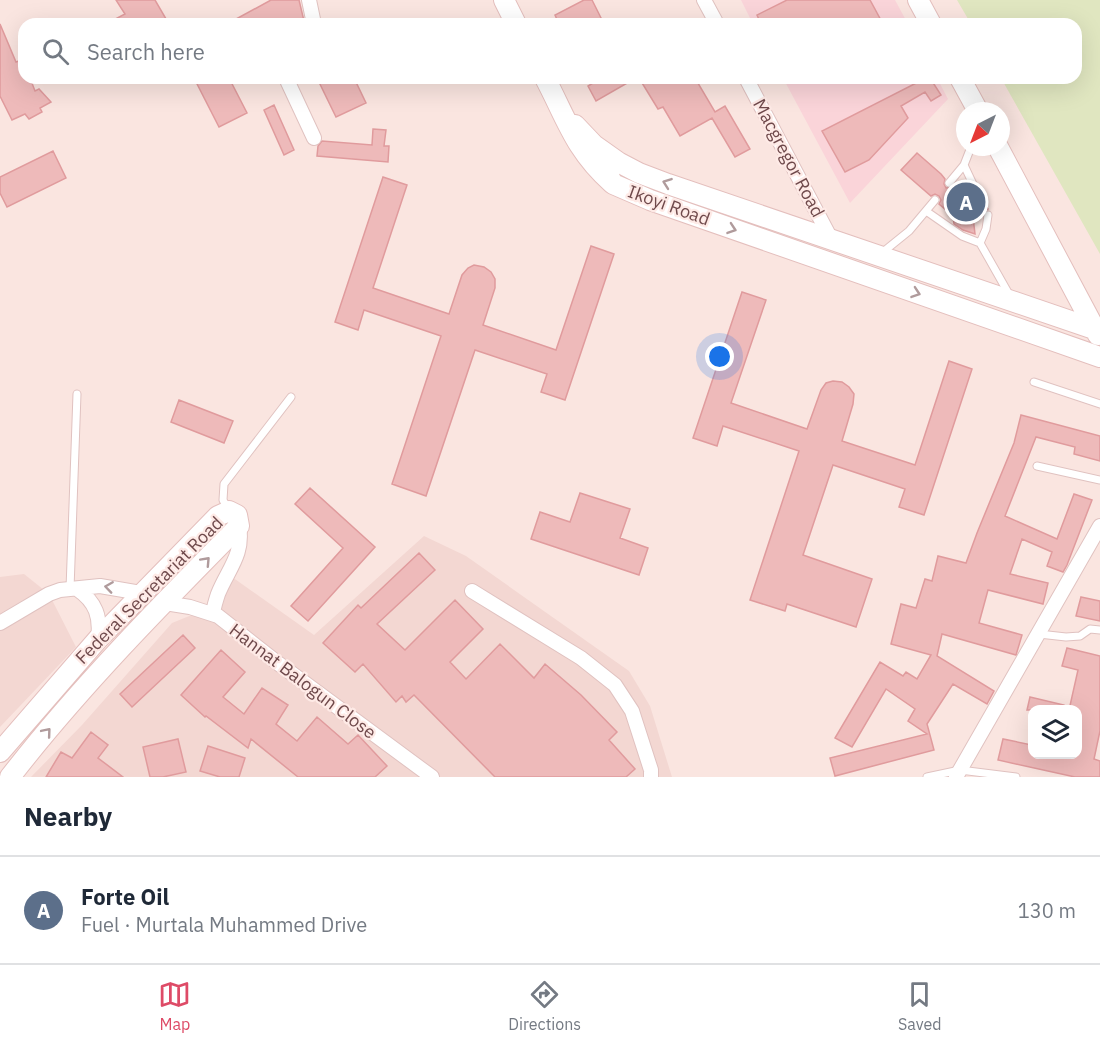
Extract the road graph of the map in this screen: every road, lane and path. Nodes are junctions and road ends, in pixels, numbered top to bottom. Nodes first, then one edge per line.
1 (309, 0) edge
2 (504, 0) edge
3 (704, 0) edge
4 (918, 0) edge
5 (313, 18) edge
6 (513, 18) edge
7 (714, 18) edge
8 (928, 18) edge
9 (289, 84) edge
10 (547, 84) edge
11 (749, 84) edge
12 (963, 84) edge
13 (972, 102) edge
14 (562, 112) junction
15 (314, 138) dead end
16 (968, 156) edge
17 (1003, 156) edge
18 (618, 162) junction
19 (964, 165) junction
20 (949, 183) dead end
21 (613, 184) junction
22 (979, 197) dead end
23 (935, 200) dead end
24 (926, 211) junction
25 (988, 215) dead end
26 (831, 239) junction
27 (980, 243) junction
28 (878, 255) junction
29 (1070, 281) junction
30 (1012, 301) junction
31 (1046, 313) junction
32 (1099, 335) edge
33 (1100, 357) edge
34 (1034, 382) dead end
35 (77, 394) dead end
36 (291, 397) dead end
37 (1100, 404) edge
38 (1037, 466) dead end
39 (1100, 480) edge
40 (234, 519) junction
41 (1100, 526) edge
42 (73, 589) junction
43 (472, 591) dead end
44 (141, 593) junction
45 (165, 603) junction
46 (213, 613) junction
47 (0, 622) edge
48 (1100, 630) edge
49 (1039, 634) junction
50 (98, 639) junction
51 (0, 752) edge
52 (958, 773) edge
53 (10, 777) edge
54 (432, 777) edge
55 (651, 777) edge
56 (927, 777) edge
57 (1016, 777) edge

1 - 5 street
2 - 6 main road
3 - 7 street
4 - 8 main road
9 - 15 street
10 - 14 main road
11 - 26 street, Macgregor Road
12 - 13 main road
14 - 18 main road
14 - 21 main road
16 - 19 lane
17 - 29 main road
18 - 21 main road, Ikoyi Road
26 -> 18 main road, Ikoyi Road
19 - 20 lane
19 - 22 lane
21 -> 33 main road, Ikoyi Road
23 - 24 lane
24 - 27 lane
24 - 28 lane
25 - 27 lane
26 - 28 main road, Ikoyi Road
27 - 30 lane
28 - 30 main road, Ikoyi Road
29 - 31 main road
29 - 32 main road
30 - 31 main road, Ikoyi Road
31 - 32 main road, Ikoyi Road
34 - 37 lane
35 - 42 lane
36 - 40 lane
38 - 39 lane
40 - 44 main road, Federal Secretariat Road
45 -> 40 main road, Federal Secretariat Road
40 - 46 street
41 - 49 street
44 -> 42 street
42 - 47 street
42 - 50 street
43 - 55 street
44 - 50 main road, Federal Secretariat Road
45 - 46 street, Hannat Balogun Close
53 -> 45 main road, Federal Secretariat Road
46 - 54 street, Hannat Balogun Close
48 - 49 lane
49 - 52 street
50 - 51 main road, Federal Secretariat Road
52 - 56 lane
52 - 57 lane

